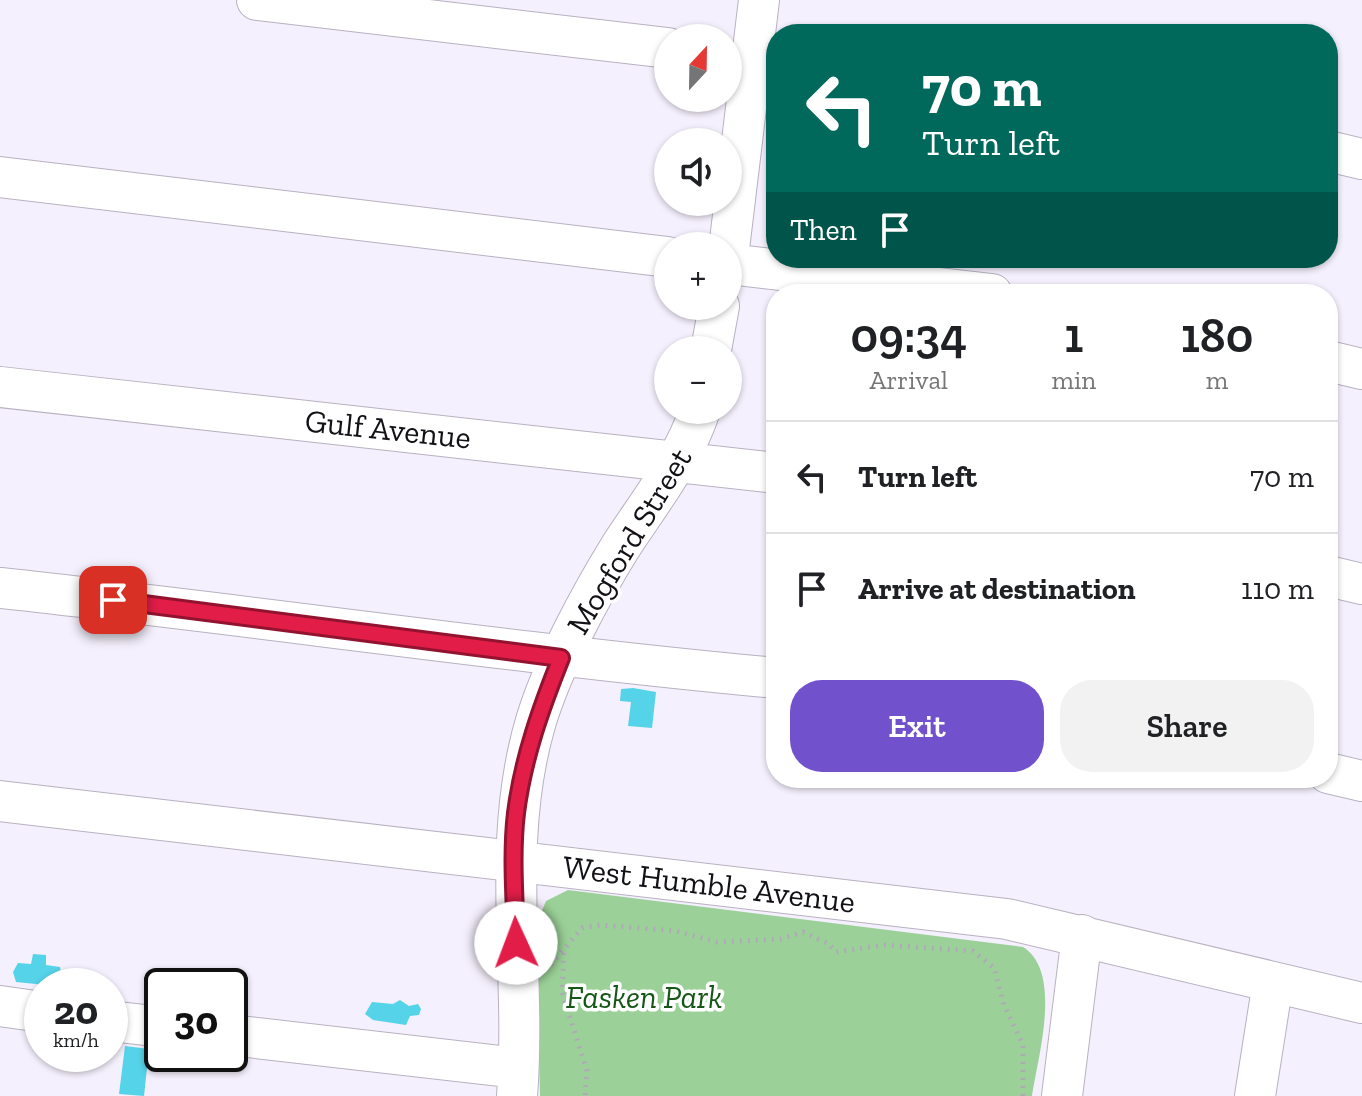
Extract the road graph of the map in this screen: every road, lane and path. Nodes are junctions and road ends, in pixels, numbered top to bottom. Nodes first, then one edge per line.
1 (257, 0) edge
2 (759, 0) edge
3 (654, 46) edge
4 (752, 57) edge
5 (1338, 153) edge
6 (1362, 159) edge
7 (0, 177) edge
8 (731, 232) edge
9 (654, 255) edge
10 (742, 266) edge
11 (904, 284) edge
12 (1338, 363) edge
13 (1362, 369) edge
14 (0, 387) edge
15 (696, 424) edge
16 (674, 460) junction
17 (766, 472) edge
18 (1338, 578) edge
19 (1362, 584) edge
20 (0, 588) edge
21 (561, 658) junction
22 (766, 677) edge
23 (1338, 775) edge
24 (1362, 781) edge
25 (0, 801) edge
26 (514, 861) junction
27 (1082, 935) junction
28 (1273, 982) junction
29 (1362, 1003) edge
30 (0, 1006) edge
31 (24, 1009) edge
32 (248, 1038) edge
33 (518, 1082) edge
34 (585, 1096) edge
35 (1023, 1096) edge
36 (1062, 1096) edge
37 (1255, 1096) edge

1 - 3 street
2 - 4 street
4 - 8 street
5 - 6 street
7 - 9 street
10 - 11 street
12 - 13 street
14 - 16 street, Gulf Avenue
15 - 16 street, Mogford Street
16 - 17 street, Gulf Avenue
16 - 21 street, Mogford Street
18 - 19 street
20 - 21 street
21 - 22 street
21 - 26 street, Mogford Street
23 - 24 street
25 - 26 street, West Humble Avenue
26 - 27 street, West Humble Avenue
26 - 33 street, Mogford Street
27 - 28 street, West Humble Avenue
27 - 36 street
28 - 29 street, West Humble Avenue
28 - 37 street
30 - 31 street
32 - 33 street
34 - 35 path

